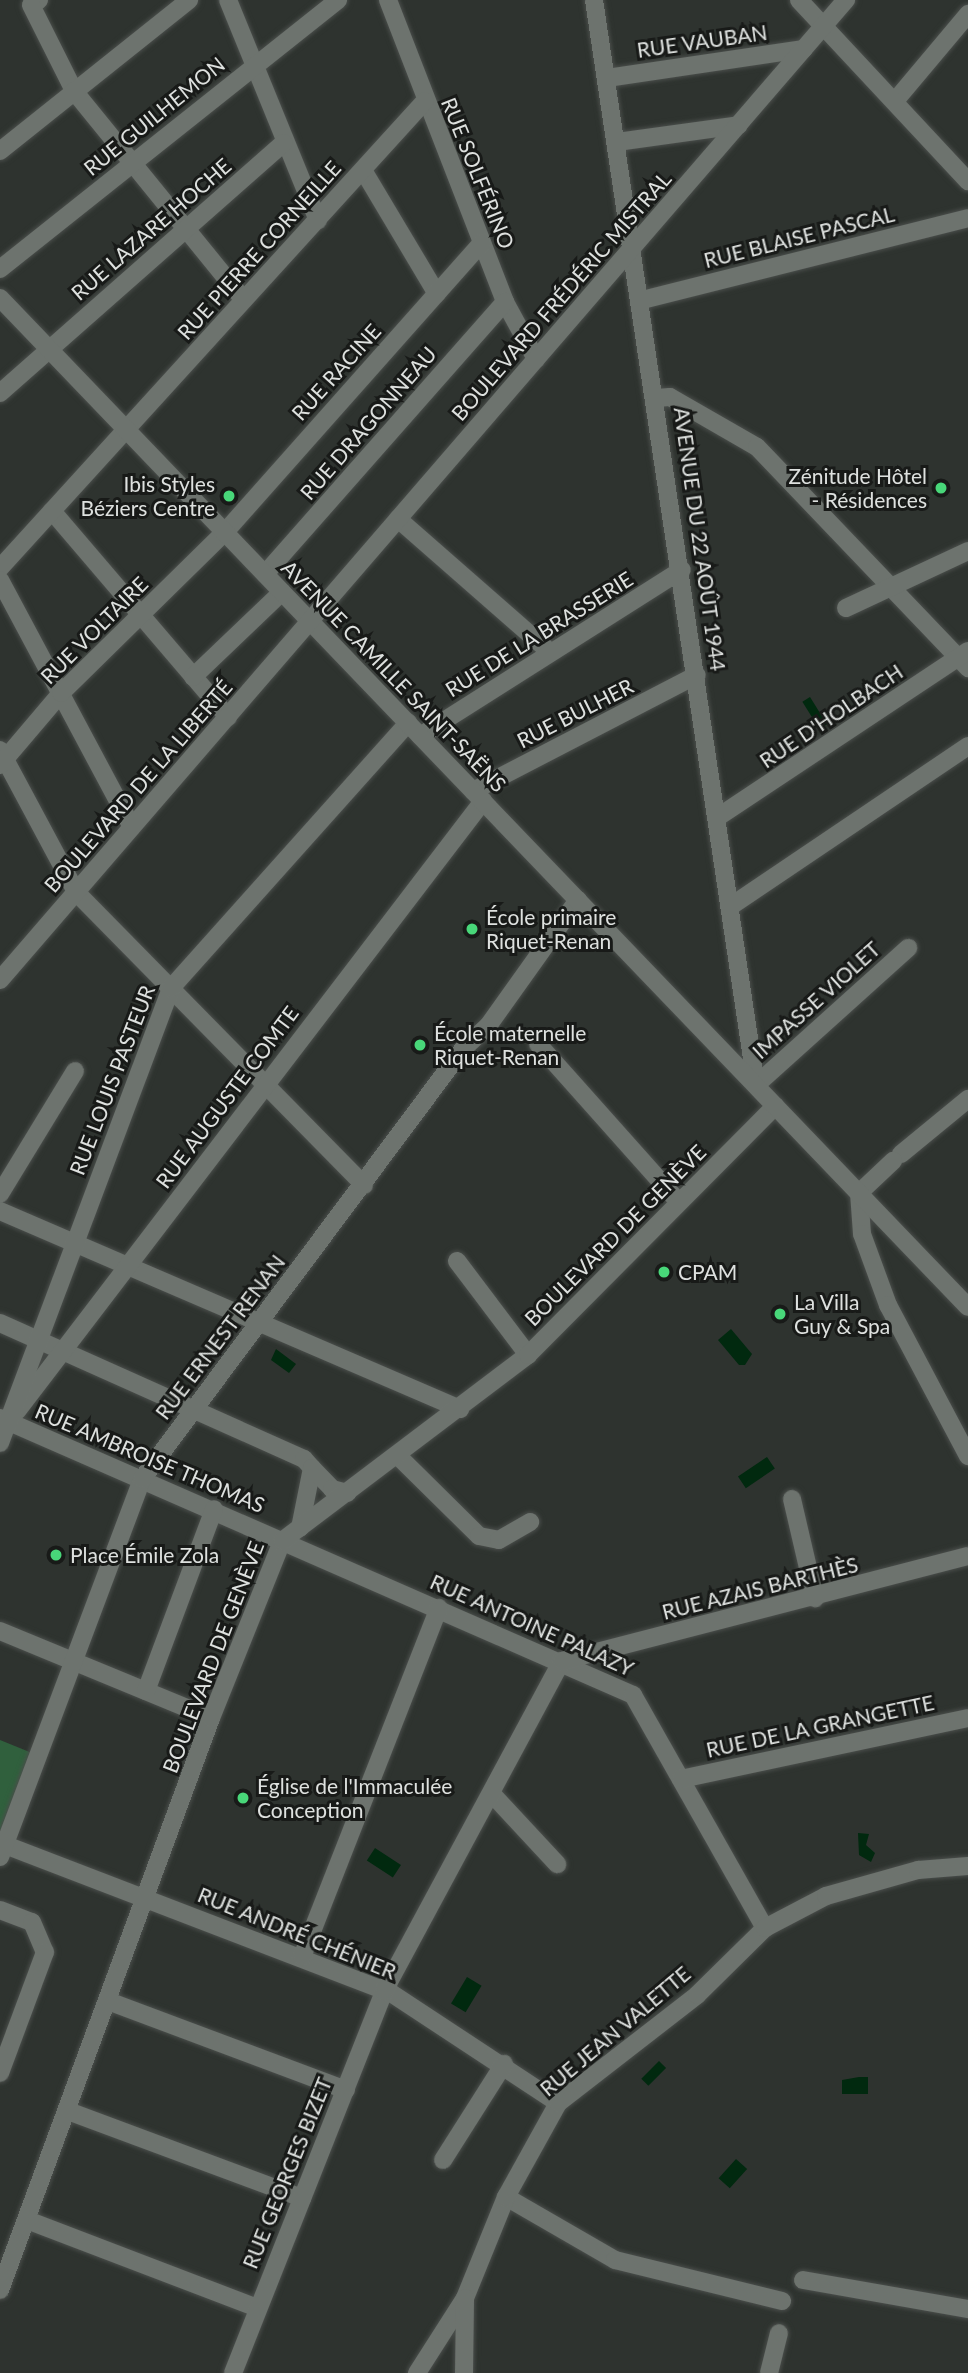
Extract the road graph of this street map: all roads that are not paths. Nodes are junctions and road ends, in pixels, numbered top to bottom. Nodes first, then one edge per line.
1 (188, 0) edge
2 (228, 0) edge
3 (338, 0) edge
4 (388, 0) edge
5 (594, 0) edge
6 (799, 0) edge
7 (846, 0) edge
8 (35, 3) edge
9 (968, 13) edge
10 (824, 26) junction
11 (804, 49) junction
12 (254, 65) junction
13 (607, 78) junction
14 (74, 91) junction
15 (895, 101) junction
16 (425, 102) junction
17 (739, 125) junction
18 (617, 142) junction
19 (284, 144) junction
20 (0, 151) edge
21 (131, 163) junction
22 (363, 170) junction
23 (968, 181) edge
24 (968, 218) edge
25 (318, 220) junction
26 (184, 229) junction
27 (482, 243) junction
28 (634, 247) junction
29 (0, 270) edge
30 (436, 294) junction
31 (0, 298) edge
32 (244, 300) junction
33 (642, 300) junction
34 (505, 302) junction
35 (49, 349) junction
36 (536, 359) junction
37 (0, 393) edge
38 (656, 398) junction
39 (126, 429) junction
40 (52, 511) junction
41 (398, 519) junction
42 (225, 532) junction
43 (968, 551) edge
44 (0, 568) edge
45 (682, 570) junction
46 (265, 574) junction
47 (0, 580) edge
48 (890, 587) junction
49 (282, 592) junction
50 (846, 608) dead end
51 (141, 615) junction
52 (310, 621) junction
53 (551, 652) junction
54 (965, 659) edge
55 (697, 675) junction
56 (193, 677) junction
57 (61, 694) junction
58 (228, 717) junction
59 (414, 729) junction
60 (968, 746) edge
61 (2, 758) edge
62 (478, 796) junction
63 (718, 817) junction
64 (132, 827) junction
65 (76, 892) junction
66 (578, 900) junction
67 (732, 906) junction
68 (908, 948) dead end
69 (0, 981) edge
70 (170, 988) junction
71 (537, 1044) dead end
72 (75, 1071) dead end
73 (266, 1085) junction
74 (756, 1085) junction
75 (968, 1099) edge
76 (775, 1106) junction
77 (364, 1185) junction
78 (859, 1193) junction
79 (0, 1194) edge
80 (679, 1202) junction
81 (0, 1211) edge
82 (75, 1243) junction
83 (457, 1261) dead end
84 (127, 1265) junction
85 (968, 1307) edge
86 (260, 1321) junction
87 (0, 1323) edge
88 (38, 1340) junction
89 (66, 1351) junction
90 (528, 1355) junction
91 (194, 1408) junction
92 (460, 1409) junction
93 (4, 1420) edge
94 (0, 1443) edge
95 (398, 1456) junction
96 (968, 1456) edge
97 (312, 1468) junction
98 (142, 1479) junction
99 (348, 1493) junction
100 (792, 1499) dead end
101 (214, 1509) junction
102 (530, 1522) dead end
103 (300, 1528) junction
104 (282, 1541) junction
105 (968, 1556) edge
106 (816, 1598) junction
107 (439, 1608) junction
108 (0, 1631) edge
109 (72, 1660) junction
110 (562, 1661) junction
111 (146, 1691) junction
112 (211, 1718) junction
113 (968, 1718) edge
114 (681, 1779) junction
115 (492, 1794) junction
116 (2, 1848) edge
117 (556, 1864) dead end
118 (968, 1866) edge
119 (145, 1898) junction
120 (0, 1910) edge
121 (765, 1928) junction
122 (302, 1957) junction
123 (384, 1991) junction
124 (108, 2001) junction
125 (504, 2064) junction
126 (0, 2073) edge
127 (346, 2090) junction
128 (558, 2103) junction
129 (68, 2111) junction
130 (443, 2160) dead end
131 (506, 2197) junction
132 (302, 2199) junction
133 (27, 2220) junction
134 (803, 2280) dead end
135 (0, 2290) edge
136 (466, 2298) junction
137 (782, 2301) dead end
138 (258, 2308) junction
139 (968, 2309) edge
140 (779, 2333) dead end
141 (233, 2373) edge
142 (417, 2373) edge
143 (464, 2373) edge
144 (769, 2373) edge

1 - 14 street
2 - 12 street
3 - 12 street, RUE GUILHEMON
4 - 16 street, RUE SOLFÉRINO
5 - 13 street, AVENUE DU 22 AOÛT 1944
6 - 10 street
7 - 10 street, BOULEVARD FRÉDÉRIC MISTRAL
8 - 14 street
9 - 15 street
10 - 11 street, BOULEVARD FRÉDÉRIC MISTRAL
10 - 15 street
11 - 13 street, RUE VAUBAN
11 - 17 street, BOULEVARD FRÉDÉRIC MISTRAL
12 - 19 street
12 - 21 street, RUE GUILHEMON
13 - 18 street, AVENUE DU 22 AOÛT 1944
14 - 20 street
14 - 21 street
15 - 23 street
16 - 22 street, RUE PIERRE CORNEILLE
16 - 27 street, RUE SOLFÉRINO
17 - 18 street
17 - 28 street, BOULEVARD FRÉDÉRIC MISTRAL
18 - 28 street, AVENUE DU 22 AOÛT 1944
19 - 25 street
19 - 26 street, RUE LAZARE HOCHE
21 - 26 street
21 - 29 street, RUE GUILHEMON
22 - 25 street, RUE PIERRE CORNEILLE
22 - 30 street
24 - 33 street, RUE BLAISE PASCAL
25 - 32 street, RUE PIERRE CORNEILLE
26 - 32 street
26 - 35 street, RUE LAZARE HOCHE
27 - 30 street, RUE RACINE
27 - 34 street, RUE SOLFÉRINO
28 - 33 street, AVENUE DU 22 AOÛT 1944
28 - 36 street, BOULEVARD FRÉDÉRIC MISTRAL
30 - 42 street, RUE RACINE
31 - 35 street, AVENUE CAMILLE SAINT-SAËNS
32 - 39 street, RUE PIERRE CORNEILLE
33 - 38 street, AVENUE DU 22 AOÛT 1944
34 - 36 street, RUE SOLFÉRINO
34 - 46 street, RUE DRAGONNEAU
35 - 37 street, RUE LAZARE HOCHE
35 - 39 street, AVENUE CAMILLE SAINT-SAËNS
36 - 41 street, BOULEVARD FRÉDÉRIC MISTRAL
38 - 45 street, AVENUE DU 22 AOÛT 1944
38 - 48 street
39 - 40 street, RUE PIERRE CORNEILLE
39 - 42 street, AVENUE CAMILLE SAINT-SAËNS
40 - 44 street, RUE PIERRE CORNEILLE
40 - 51 street
41 - 52 street, BOULEVARD FRÉDÉRIC MISTRAL
41 - 53 street
42 - 46 street, AVENUE CAMILLE SAINT-SAËNS
42 - 51 street, RUE VOLTAIRE
43 - 48 street
45 - 53 street, RUE DE LA BRASSERIE
45 - 55 street, AVENUE DU 22 AOÛT 1944
46 - 49 street, AVENUE CAMILLE SAINT-SAËNS
47 - 57 street
48 - 50 street
48 - 54 street
49 - 52 street, AVENUE CAMILLE SAINT-SAËNS
49 - 56 street
51 - 56 street
51 - 57 street, RUE VOLTAIRE
52 - 58 street, BOULEVARD DE LA LIBERTÉ
52 - 59 street, AVENUE CAMILLE SAINT-SAËNS
53 - 59 street, RUE DE LA BRASSERIE
54 - 63 street, RUE D'HOLBACH
55 - 62 street, RUE BULHER
55 - 63 street, AVENUE DU 22 AOÛT 1944
56 - 58 street
57 - 61 street, RUE VOLTAIRE
57 - 64 street
58 - 64 street, BOULEVARD DE LA LIBERTÉ
59 - 62 street, AVENUE CAMILLE SAINT-SAËNS
59 - 70 street, RUE LOUIS PASTEUR
60 - 67 street
61 - 65 street
62 - 66 street, AVENUE CAMILLE SAINT-SAËNS
62 - 73 street, RUE AUGUSTE COMTE
63 - 67 street, AVENUE DU 22 AOÛT 1944
64 - 65 street, BOULEVARD DE LA LIBERTÉ
65 - 69 street, BOULEVARD DE LA LIBERTÉ
65 - 70 street
66 - 74 street, AVENUE CAMILLE SAINT-SAËNS
66 - 77 street, RUE ERNEST RENAN
67 - 74 street, AVENUE DU 22 AOÛT 1944
68 - 74 street, IMPASSE VIOLET
70 - 73 street
70 - 82 street, RUE LOUIS PASTEUR
71 - 80 street
72 - 79 street
73 - 77 street
73 - 84 street, RUE AUGUSTE COMTE
74 - 76 street, AVENUE CAMILLE SAINT-SAËNS
75 - 78 street
76 - 78 street, AVENUE CAMILLE SAINT-SAËNS
76 - 80 street, BOULEVARD DE GENÈVE
77 - 86 street, RUE ERNEST RENAN
78 - 85 street, AVENUE CAMILLE SAINT-SAËNS
78 - 96 street
80 - 90 street, BOULEVARD DE GENÈVE
81 - 82 street
82 - 84 street
82 - 88 street, RUE LOUIS PASTEUR
83 - 90 street
84 - 86 street
84 - 89 street, RUE AUGUSTE COMTE
86 - 91 street, RUE ERNEST RENAN
86 - 92 street
87 - 88 street
88 - 89 street
88 - 93 street, RUE LOUIS PASTEUR
89 - 91 street
89 - 93 street, RUE AUGUSTE COMTE
90 - 92 street, BOULEVARD DE GENÈVE
91 - 97 street
91 - 98 street, RUE ERNEST RENAN
92 - 95 street, BOULEVARD DE GENÈVE
93 - 94 street, RUE LOUIS PASTEUR
93 - 98 street, RUE AMBROISE THOMAS
95 - 99 street, BOULEVARD DE GENÈVE
95 - 102 street
97 - 99 street
97 - 103 street
98 - 101 street, RUE AMBROISE THOMAS
98 - 109 street, RUE ERNEST RENAN
99 - 103 street, BOULEVARD DE GENÈVE
100 - 106 street
101 - 104 street, RUE AMBROISE THOMAS
101 - 111 street
103 - 104 street, BOULEVARD DE GENÈVE
104 - 107 street, RUE ANTOINE PALAZY
104 - 112 street, BOULEVARD DE GENÈVE
105 - 106 street, RUE AZAIS BARTHÈS
106 - 110 street, RUE AZAIS BARTHÈS
107 - 110 street, RUE ANTOINE PALAZY
107 - 122 street
108 - 109 street
109 - 111 street
109 - 116 street, RUE ERNEST RENAN
110 - 114 street, RUE ANTOINE PALAZY
110 - 115 street, RUE GEORGES BIZET
111 - 112 street
112 - 119 street, BOULEVARD DE GENÈVE
113 - 114 street, RUE DE LA GRANGETTE
114 - 121 street, RUE ANTOINE PALAZY
115 - 117 street
115 - 123 street, RUE GEORGES BIZET
116 - 119 street, RUE ANDRÉ CHÉNIER
118 - 121 street, RUE JEAN VALETTE
119 - 122 street, RUE ANDRÉ CHÉNIER
119 - 124 street, BOULEVARD DE GENÈVE
120 - 126 street
121 - 128 street, RUE JEAN VALETTE
122 - 123 street, RUE ANDRÉ CHÉNIER
123 - 125 street, RUE ANDRÉ CHÉNIER
123 - 127 street, RUE GEORGES BIZET
124 - 127 street
124 - 129 street, BOULEVARD DE GENÈVE
125 - 128 street, RUE ANDRÉ CHÉNIER
125 - 130 street
127 - 132 street, RUE GEORGES BIZET
128 - 131 street, RUE JEAN VALETTE
129 - 132 street
129 - 133 street, BOULEVARD DE GENÈVE
131 - 136 street, RUE JEAN VALETTE
131 - 137 street
132 - 138 street, RUE GEORGES BIZET
133 - 135 street, BOULEVARD DE GENÈVE
133 - 138 street
134 - 139 street
136 - 142 street, RUE JEAN VALETTE
136 - 143 street
138 - 141 street, RUE GEORGES BIZET
140 - 144 street

